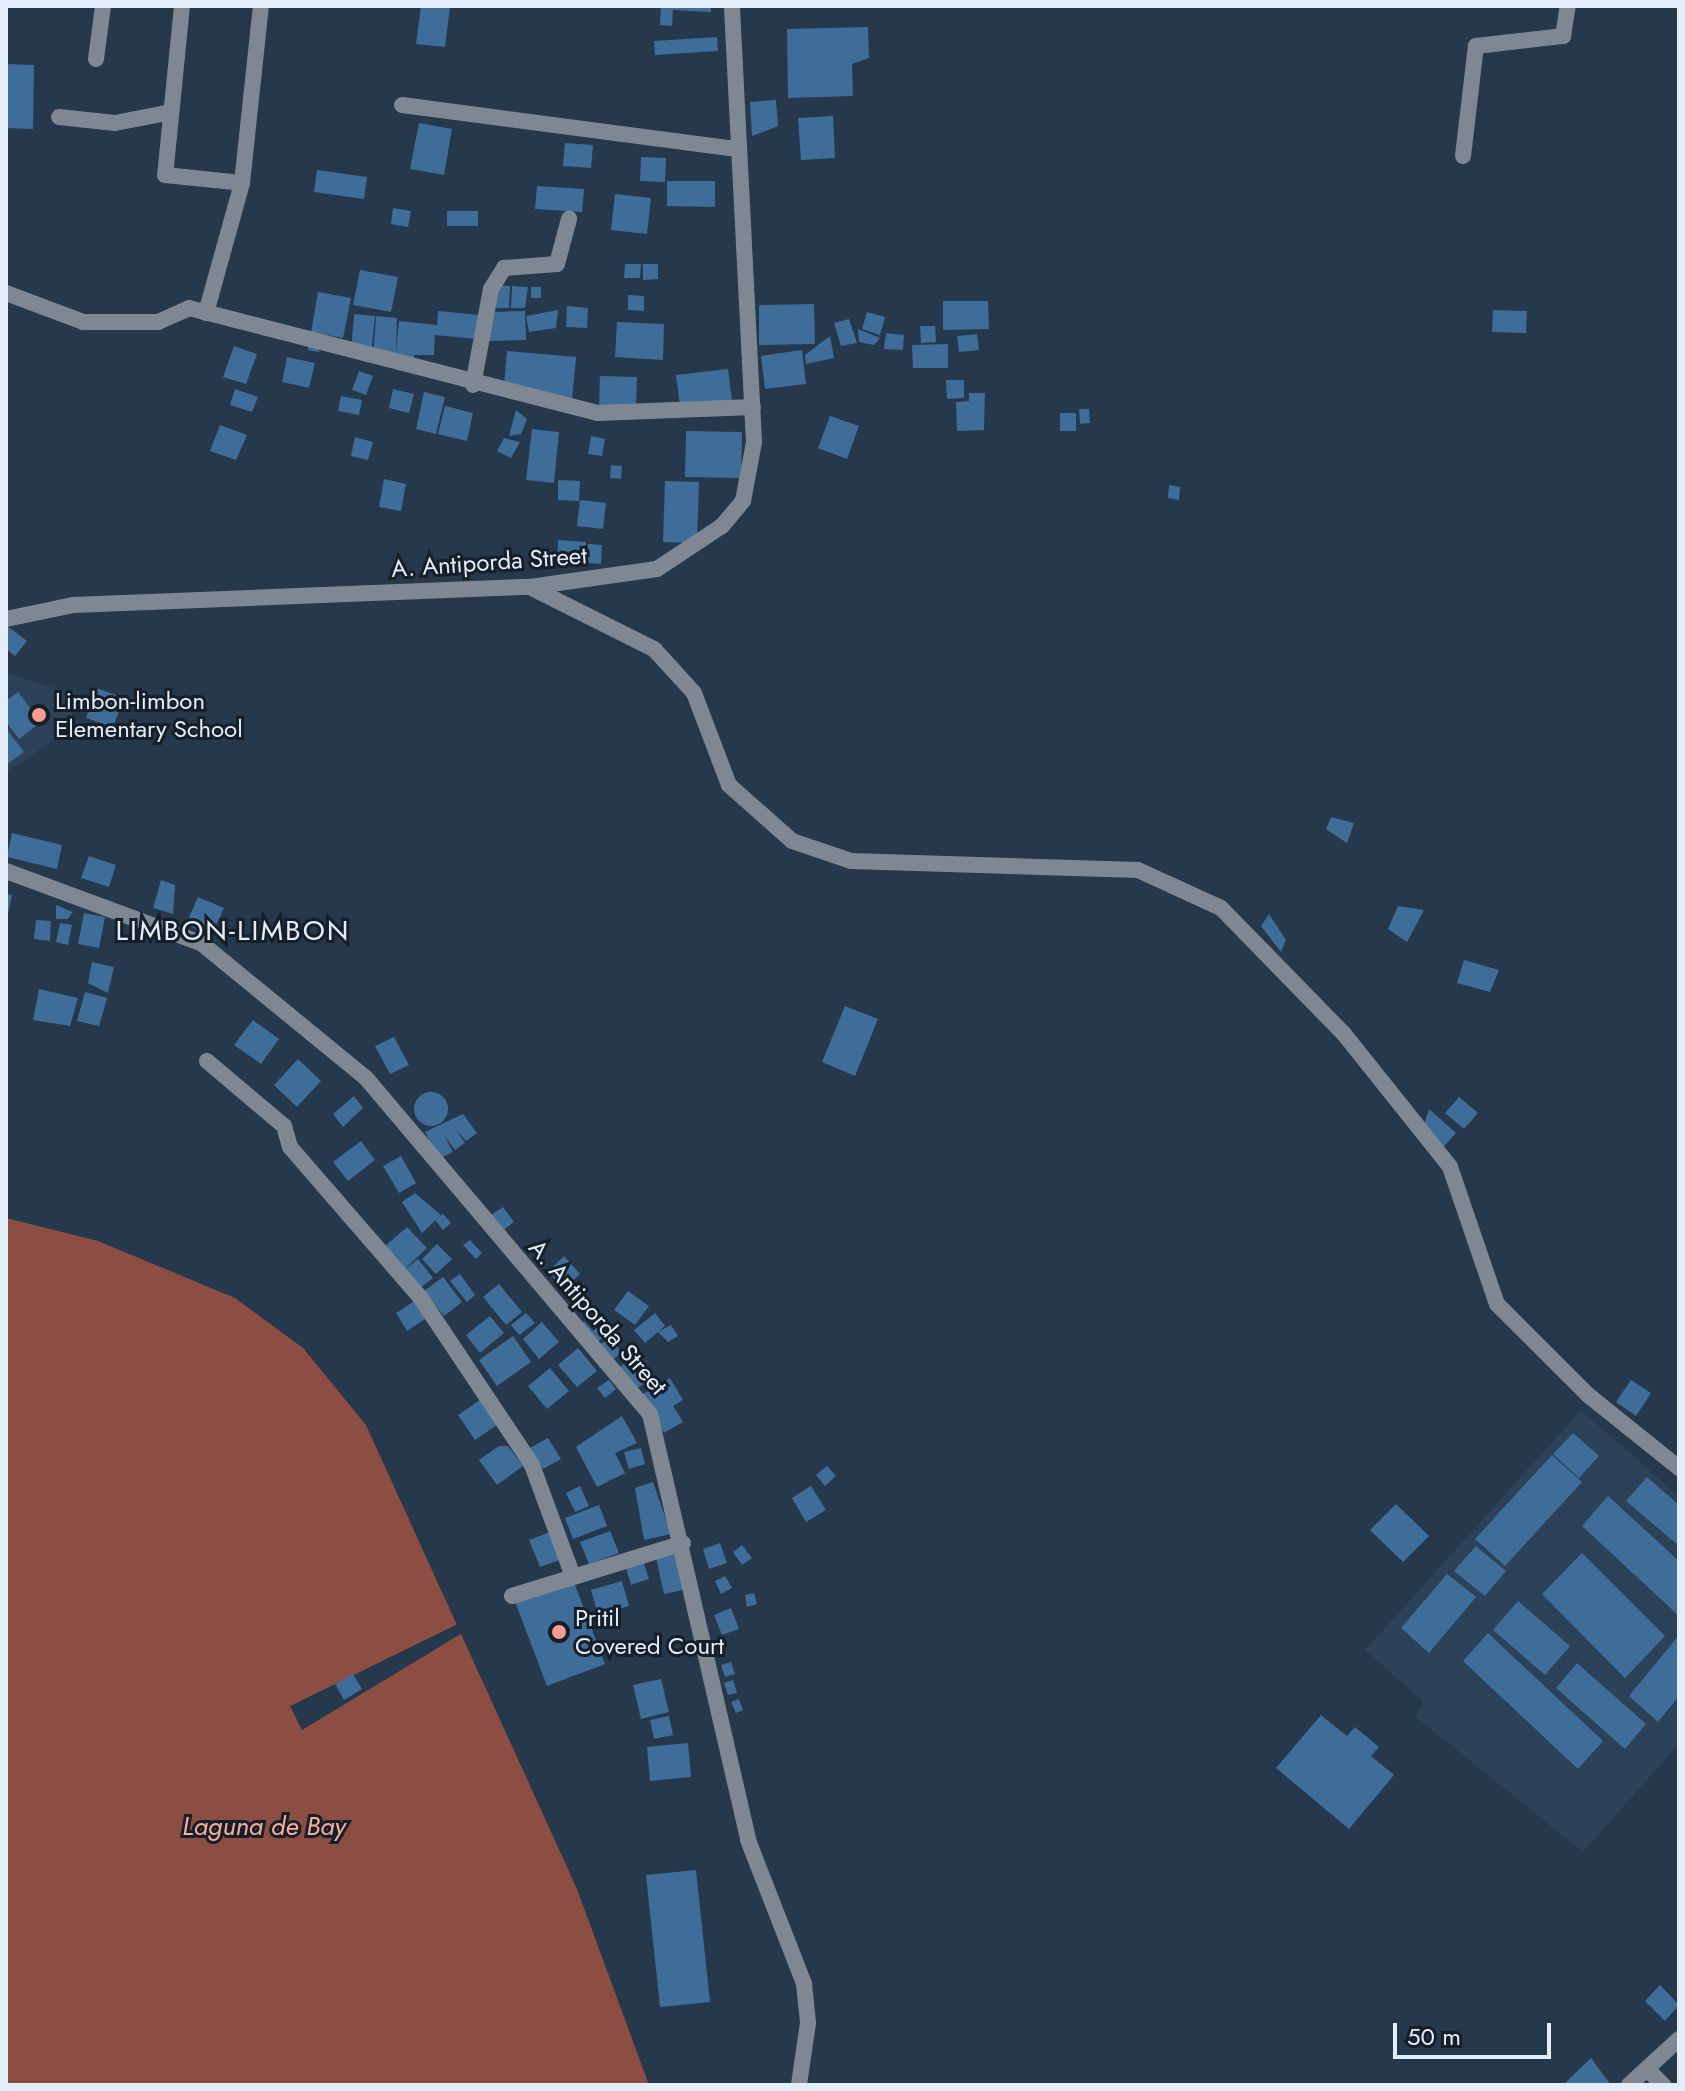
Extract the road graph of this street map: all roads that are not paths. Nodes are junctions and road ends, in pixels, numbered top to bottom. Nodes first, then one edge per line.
1 (103, 6) edge
2 (182, 6) edge
3 (261, 6) edge
4 (732, 6) edge
5 (1568, 6) edge
6 (96, 59) dead end
7 (402, 105) dead end
8 (171, 112) junction
9 (59, 117) dead end
10 (737, 149) junction
11 (1463, 156) dead end
12 (242, 183) junction
13 (569, 219) dead end
14 (6, 293) edge
15 (206, 313) junction
16 (473, 385) junction
17 (753, 407) junction
18 (530, 587) junction
19 (6, 619) edge
20 (6, 871) edge
21 (207, 1061) dead end
22 (1679, 1468) edge
23 (683, 1543) junction
24 (572, 1574) junction
25 (512, 1596) dead end
26 (1679, 2039) edge
27 (1647, 2069) junction
28 (799, 2085) edge
29 (1629, 2085) edge
30 (1663, 2085) edge

1 - 6 street
2 - 8 street
3 - 12 street
4 - 10 street, A. Antiporda Street
5 - 11 street
7 - 10 street
8 - 9 street
8 - 12 street
10 - 17 street, A. Antiporda Street
12 - 15 street
13 - 16 street
14 - 15 street
15 - 16 street
16 - 17 street
17 - 18 street, A. Antiporda Street
18 - 19 street, A. Antiporda Street
18 - 22 street
20 - 23 street, A. Antiporda Street
21 - 24 street
23 - 24 street
23 - 28 street, A. Antiporda Street
24 - 25 street
26 - 27 street
27 - 29 street
27 - 30 street

